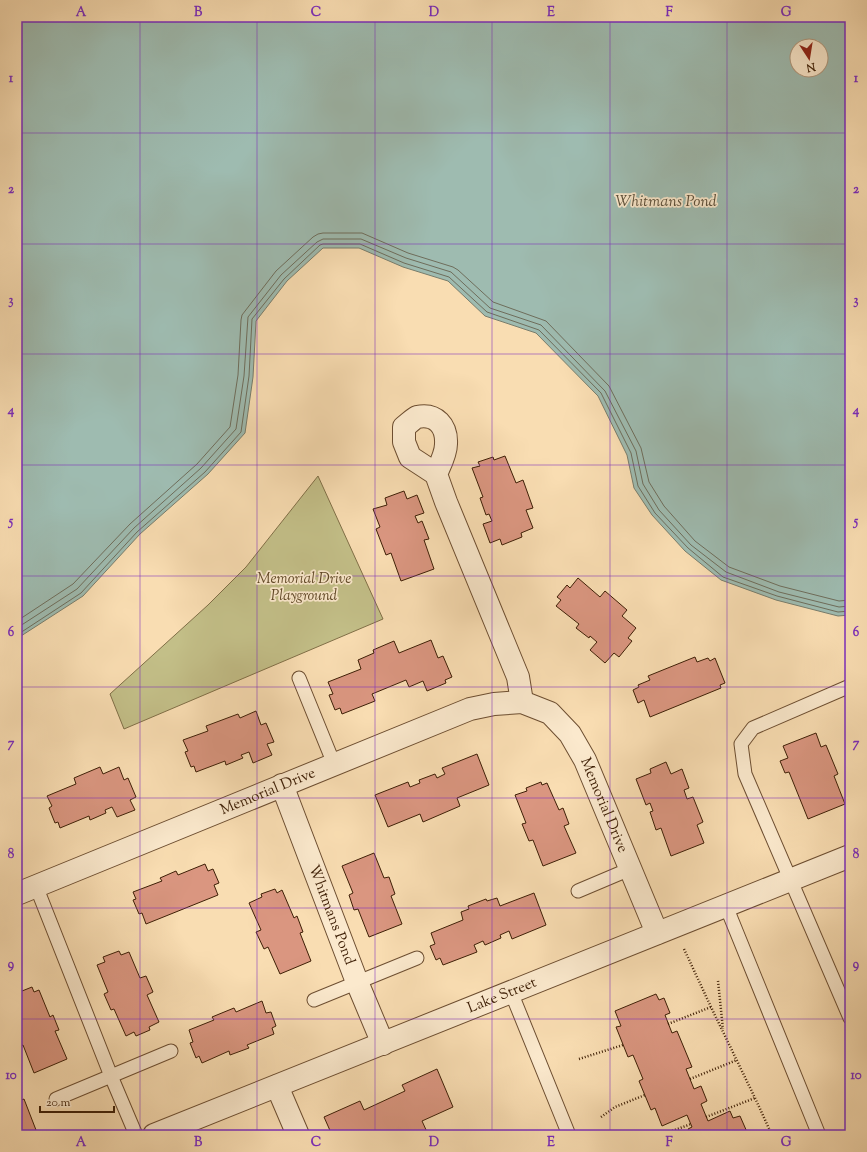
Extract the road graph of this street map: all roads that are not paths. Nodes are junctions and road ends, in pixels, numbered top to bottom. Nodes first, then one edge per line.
1 (436, 474) dead end
2 (298, 678) dead end
3 (850, 686) edge
4 (522, 702) junction
5 (334, 764) junction
6 (282, 785) junction
7 (850, 856) edge
8 (630, 869) junction
9 (790, 880) junction
10 (27, 890) edge
11 (578, 891) dead end
12 (726, 906) junction
13 (665, 930) junction
14 (417, 958) dead end
15 (357, 982) junction
16 (511, 992) junction
17 (314, 1000) dead end
18 (850, 1018) edge
19 (382, 1044) junction
20 (171, 1052) dead end
21 (111, 1076) junction
22 (277, 1086) junction
23 (56, 1099) dead end
24 (136, 1135) edge
25 (154, 1135) edge
26 (298, 1135) edge
27 (569, 1135) edge
28 (819, 1135) edge

1 - 4 street
2 - 5 lane
3 - 9 lane
4 - 5 street, Memorial Drive
4 - 8 street, Memorial Drive
5 - 6 street, Memorial Drive
6 - 10 street, Memorial Drive
6 - 15 street, Whitmans Pond
7 - 9 street, Lake Street
8 - 11 lane
8 - 13 street, Memorial Drive
9 - 12 street, Lake Street
9 - 18 lane
10 - 21 lane
12 - 13 street, Lake Street
12 - 28 lane
13 - 16 street, Lake Street
14 - 15 lane
15 - 17 lane
15 - 19 street, Whitmans Pond
16 - 19 street, Lake Street
16 - 27 lane
19 - 22 street, Lake Street
20 - 21 lane
21 - 23 lane
21 - 24 lane
22 - 25 street, Lake Street
22 - 26 street

